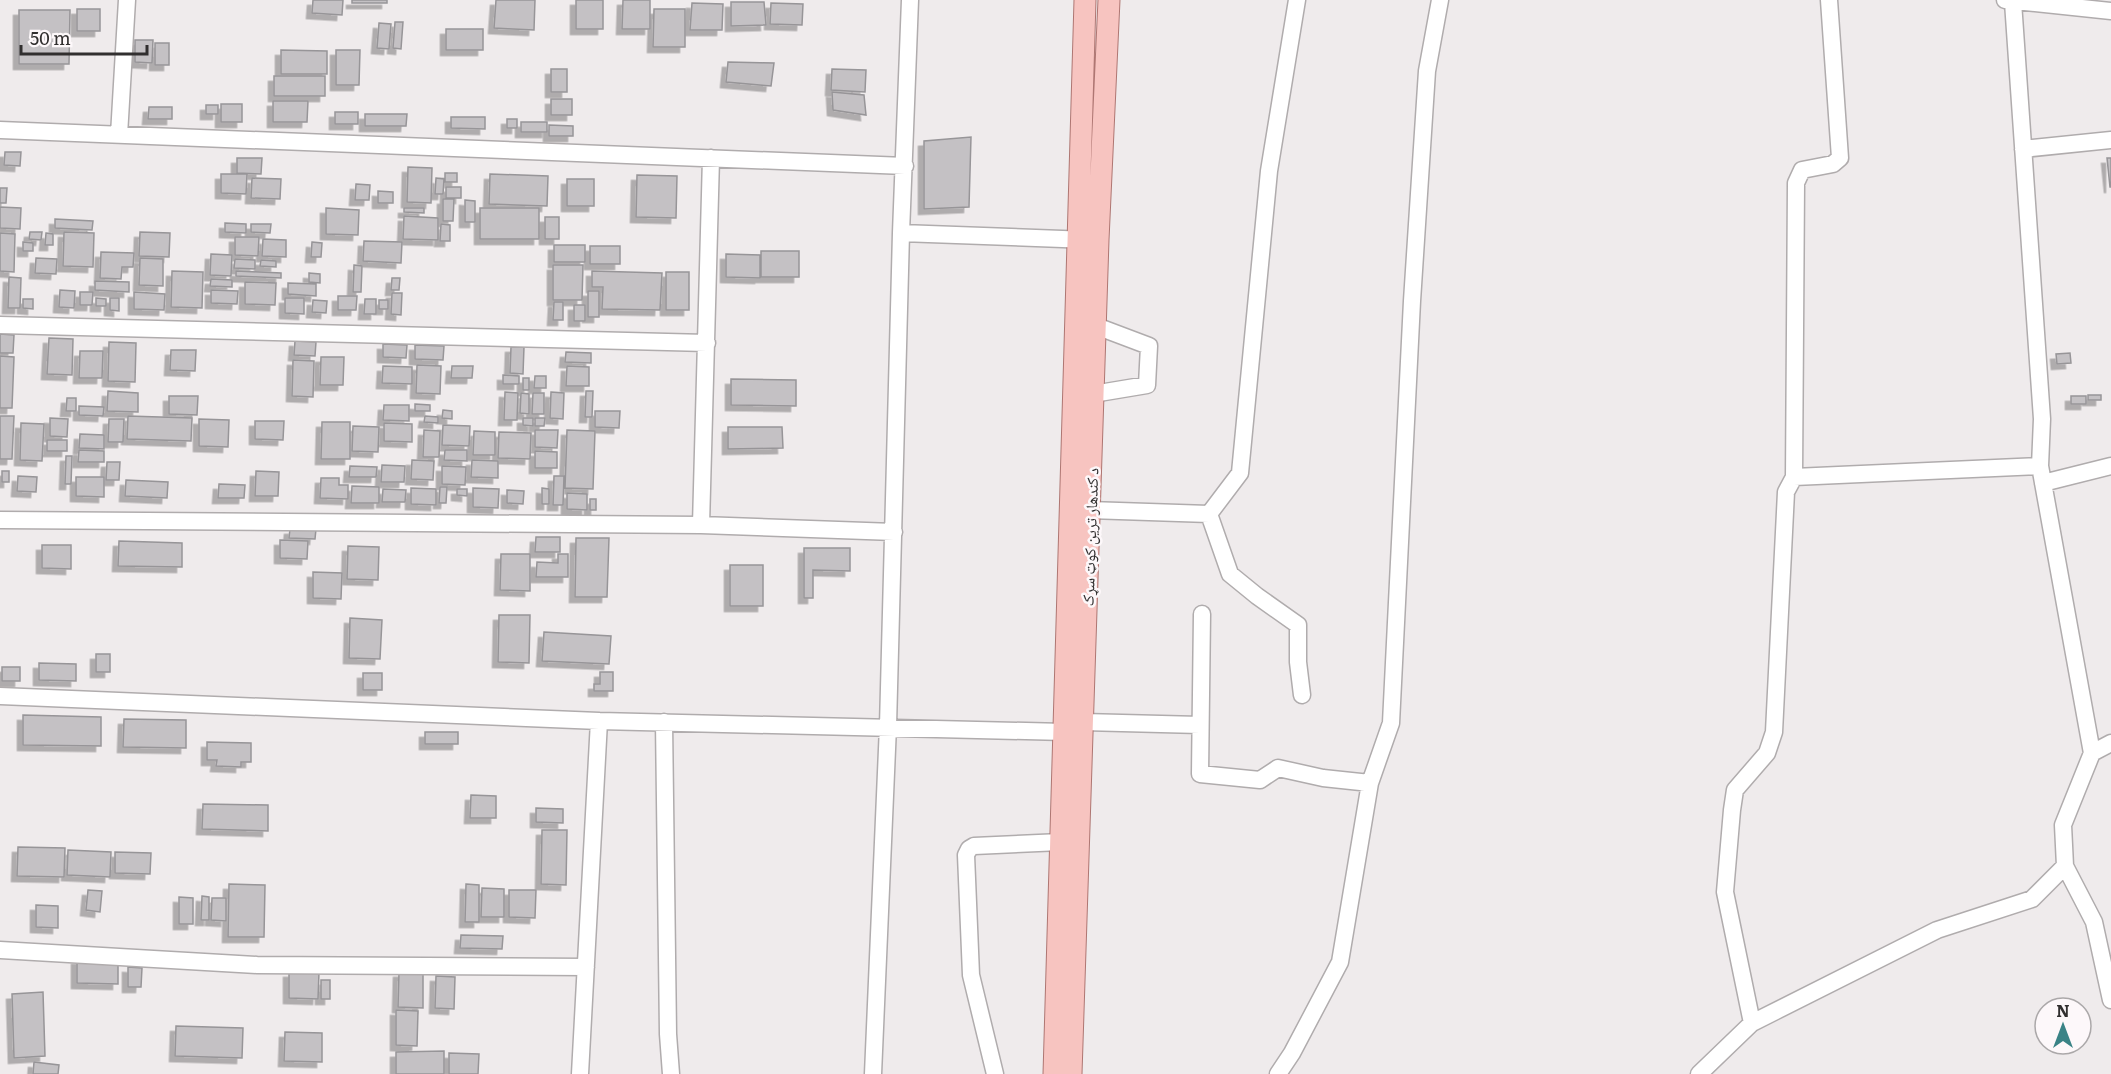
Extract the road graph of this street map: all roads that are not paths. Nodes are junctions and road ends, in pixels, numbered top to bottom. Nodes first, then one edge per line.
1 (127, 0) edge
2 (910, 0) edge
3 (1085, 0) edge
4 (1109, 0) edge
5 (1297, 0) edge
6 (1440, 0) edge
7 (1829, 0) edge
8 (2017, 1) edge
9 (2111, 11) edge
10 (0, 130) edge
11 (119, 135) junction
12 (2111, 140) edge
13 (2023, 149) junction
14 (711, 158) junction
15 (905, 166) junction
16 (901, 233) junction
17 (1089, 240) junction
18 (0, 325) edge
19 (1096, 326) junction
20 (707, 343) junction
21 (1093, 394) junction
22 (2040, 466) junction
23 (2111, 466) edge
24 (1794, 477) junction
25 (2043, 483) junction
26 (1089, 510) junction
27 (1209, 514) junction
28 (0, 520) edge
29 (701, 525) junction
30 (894, 532) junction
31 (1202, 615) dead end
32 (1302, 695) dead end
33 (0, 696) edge
34 (599, 721) junction
35 (663, 722) junction
36 (1200, 725) junction
37 (888, 726) junction
38 (1074, 727) junction
39 (2111, 743) edge
40 (2092, 753) junction
41 (1370, 783) junction
42 (1061, 842) junction
43 (2065, 866) junction
44 (0, 950) edge
45 (586, 967) junction
46 (2111, 1000) edge
47 (1752, 1023) junction
48 (579, 1074) edge
49 (671, 1074) edge
50 (873, 1074) edge
51 (994, 1074) edge
52 (1054, 1074) edge
53 (1071, 1074) edge
54 (1278, 1074) edge
55 (1699, 1074) edge

1 - 11 street
2 - 15 street
3 - 17 main road, د کندهار ترين کوټ سړک
4 - 17 main road, د کندهار ترين کوټ سړک
5 - 27 street
6 - 41 street
7 - 24 street
8 - 9 street
8 - 13 street
10 - 11 street
11 - 14 street
12 - 13 street
13 - 22 street
14 - 15 street
14 - 20 street
15 - 16 street
16 - 17 street
16 - 30 street
17 - 19 main road, د کندهار ترين کوټ سړک
17 - 38 main road, د کندهار ترين کوټ سړک
18 - 20 street
19 - 21 main road, د کندهار ترين کوټ سړک
19 - 21 street
20 - 29 street
21 - 26 main road, د کندهار ترين کوټ سړک
22 - 24 street
22 - 25 street
23 - 25 street
24 - 47 street
25 - 40 street
26 - 27 street
26 - 38 main road, د کندهار ترين کوټ سړک
27 - 32 street
28 - 29 street
29 - 30 street
30 - 37 street
31 - 36 street
33 - 34 street
34 - 35 street
34 - 45 street
35 - 37 street
35 - 49 street
36 - 38 street
36 - 41 street
37 - 38 street
37 - 50 street
38 - 42 main road, د کندهار ترين کوټ سړک
38 - 53 main road, د کندهار ترين کوټ سړک
39 - 40 street
40 - 43 street
41 - 54 street
42 - 51 street
42 - 52 main road, د کندهار ترين کوټ سړک
43 - 46 street
43 - 47 street
44 - 45 street
45 - 48 street
47 - 55 street

